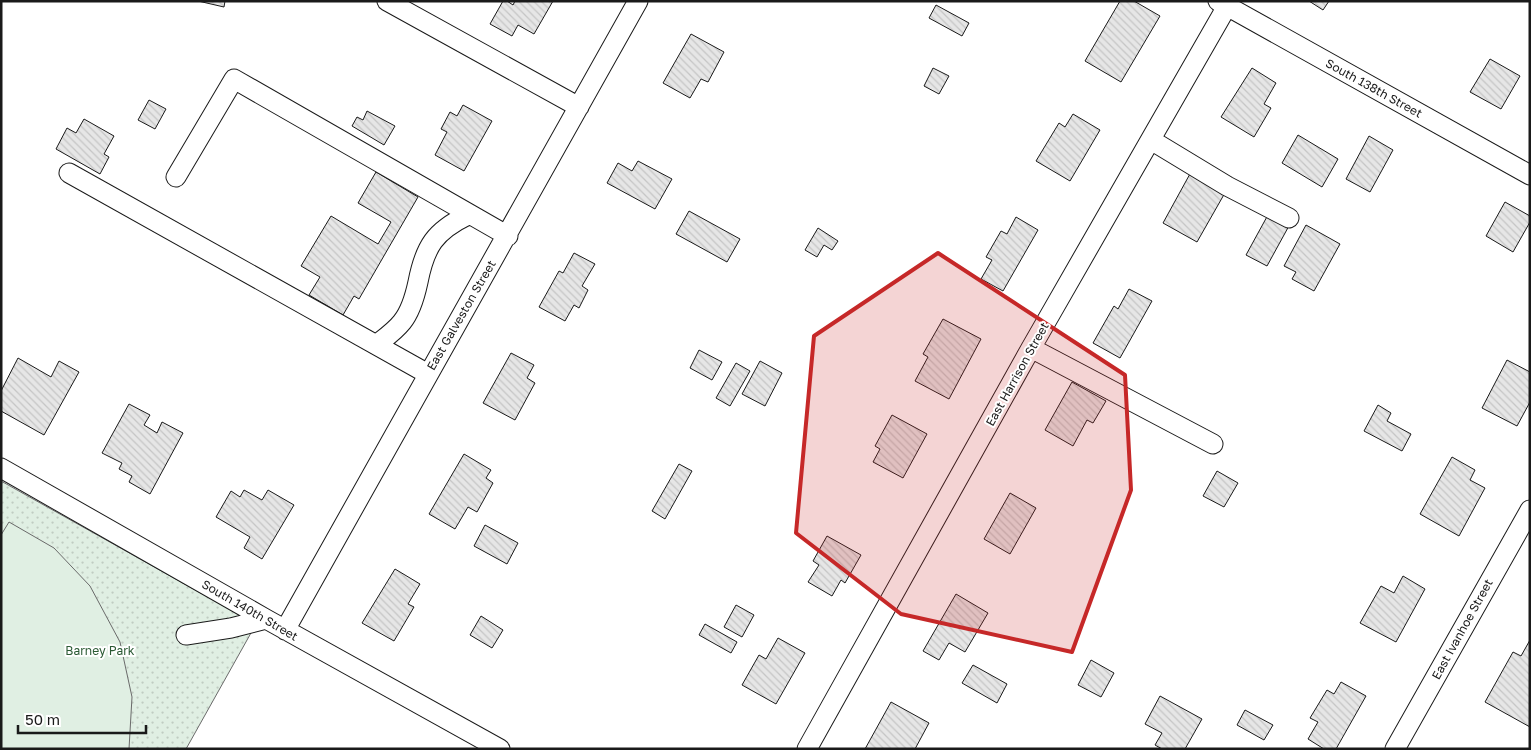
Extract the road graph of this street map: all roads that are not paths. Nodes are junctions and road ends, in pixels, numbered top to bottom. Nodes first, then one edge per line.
1 (387, 1) edge
2 (638, 1) edge
3 (1225, 3) edge
4 (578, 107) junction
5 (1151, 140) junction
6 (69, 173) dead end
7 (1530, 175) edge
8 (176, 177) dead end
9 (468, 214) junction
10 (1289, 218) dead end
11 (508, 236) junction
12 (376, 345) junction
13 (1031, 348) junction
14 (428, 374) junction
15 (1213, 444) dead end
16 (1, 468) edge
17 (1530, 510) edge
18 (266, 619) junction
19 (285, 630) junction
20 (186, 635) dead end
21 (500, 749) edge
22 (807, 749) edge
23 (1395, 749) edge

1 - 4 street
2 - 4 street, East Galveston Street
3 - 5 street, East Harrison Street
3 - 7 street, South 138th Street
4 - 11 street, East Galveston Street
5 - 10 street
5 - 13 street, East Harrison Street
6 - 12 street
8 - 9 street
9 - 11 street
9 - 12 street
11 - 14 street, East Galveston Street
12 - 14 street
13 - 15 street
13 - 22 street, East Harrison Street
14 - 19 street, East Galveston Street
16 - 18 street, South 140th Street
17 - 23 street, East Ivanhoe Street
18 - 19 street, South 140th Street
18 - 20 street
19 - 21 street, South 140th Street

